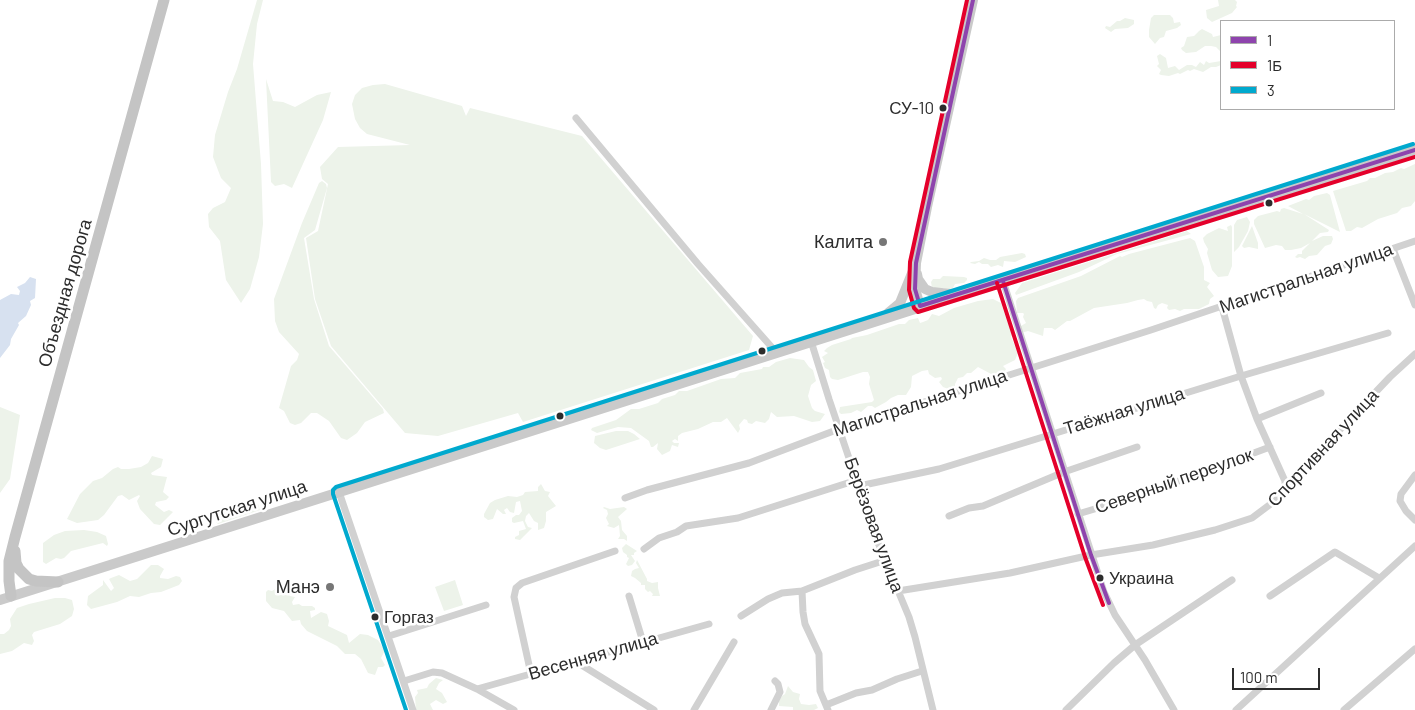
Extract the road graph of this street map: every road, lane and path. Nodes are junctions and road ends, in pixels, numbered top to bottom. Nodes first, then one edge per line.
1 (164, 0) edge
2 (973, 0) edge
3 (576, 118) dead end
4 (1415, 150) edge
5 (1415, 241) edge
6 (1393, 249) junction
7 (916, 264) junction
8 (1002, 281) junction
9 (959, 295) junction
10 (1415, 305) edge
11 (920, 306) junction
12 (1222, 306) junction
13 (876, 320) junction
14 (1388, 333) dead end
15 (811, 341) junction
16 (776, 352) junction
17 (1415, 354) edge
18 (1030, 368) junction
19 (1241, 376) junction
20 (1321, 393) dead end
21 (1257, 419) junction
22 (839, 429) junction
23 (1051, 434) junction
24 (1137, 447) dead end
25 (1270, 447) junction
26 (1064, 472) junction
27 (1415, 475) edge
28 (858, 483) junction
29 (339, 492) junction
30 (1285, 492) junction
31 (625, 498) dead end
32 (1078, 514) junction
33 (949, 516) dead end
34 (1415, 520) edge
35 (15, 536) junction
36 (1415, 546) edge
37 (644, 549) dead end
38 (615, 551) dead end
39 (1090, 556) junction
40 (886, 560) junction
41 (1380, 578) junction
42 (1232, 580) dead end
43 (0, 582) edge
44 (58, 582) junction
45 (802, 591) junction
46 (898, 591) junction
47 (629, 596) dead end
48 (1270, 596) dead end
49 (6, 598) edge
50 (486, 605) dead end
51 (741, 616) dead end
52 (709, 624) dead end
53 (389, 636) junction
54 (643, 642) junction
55 (734, 642) dead end
56 (1135, 646) junction
57 (1415, 649) edge
58 (575, 662) junction
59 (922, 671) junction
60 (531, 674) junction
61 (774, 681) dead end
62 (404, 682) junction
63 (478, 689) junction
64 (827, 708) edge
65 (413, 710) edge
66 (514, 710) edge
67 (654, 710) edge
68 (694, 710) edge
69 (771, 710) edge
70 (933, 710) edge
71 (1066, 710) edge
72 (1174, 710) edge
73 (1236, 710) edge
74 (1344, 710) edge

1 - 35 main road, Объездная дорога
2 - 7 main road
3 - 16 street
4 - 8 main road, Сургутская улица
5 - 6 street, Магистральная улица
6 - 10 street
6 - 12 street, Магистральная улица
7 - 9 main road
7 - 11 main road
7 - 13 main road
8 - 9 main road, Сургутская улица
8 - 18 street
9 - 11 main road, Сургутская улица
11 - 13 main road, Сургутская улица
12 - 18 street, Магистральная улица
12 - 19 street
13 - 15 main road, Сургутская улица
14 - 19 street, Таёжная улица
15 - 16 main road, Сургутская улица
15 - 22 street, Берёзовая улица
16 - 29 main road, Сургутская улица
17 - 30 street, Спортивная улица
18 - 22 street, Магистральная улица
18 - 23 street
19 - 21 street
19 - 23 street, Таёжная улица
20 - 21 street, Северный переулок
21 - 25 street
22 - 28 street, Берёзовая улица
22 - 31 street, Магистральная улица
23 - 26 street
23 - 28 street, Таёжная улица
24 - 26 street
25 - 30 street
25 - 32 street, Северный переулок
26 - 32 street
26 - 33 street
27 - 34 street
28 - 37 street, Таёжная улица
28 - 40 street, Берёзовая улица
29 - 44 main road, Сургутская улица
29 - 53 street
30 - 39 street, Спортивная улица
32 - 39 street
35 - 43 main road
35 - 44 main road
35 - 49 main road, Объездная дорога
36 - 41 street
38 - 60 street
39 - 46 street, Спортивная улица
39 - 56 street
40 - 45 street
40 - 46 street, Берёзовая улица
41 - 48 street
41 - 73 street
42 - 56 street
44 - 49 main road, Сургутская улица
45 - 51 street
45 - 64 street
46 - 59 street, Берёзовая улица
47 - 54 street
50 - 53 street
52 - 54 street, Весенняя улица
53 - 62 street
54 - 58 street, Весенняя улица
55 - 68 street
56 - 71 street
56 - 72 street
57 - 74 street
58 - 60 street, Весенняя улица
58 - 67 street
59 - 64 street
59 - 70 street, Берёзовая улица
60 - 63 street, Весенняя улица
61 - 69 street
62 - 63 street
62 - 65 street
63 - 66 street

